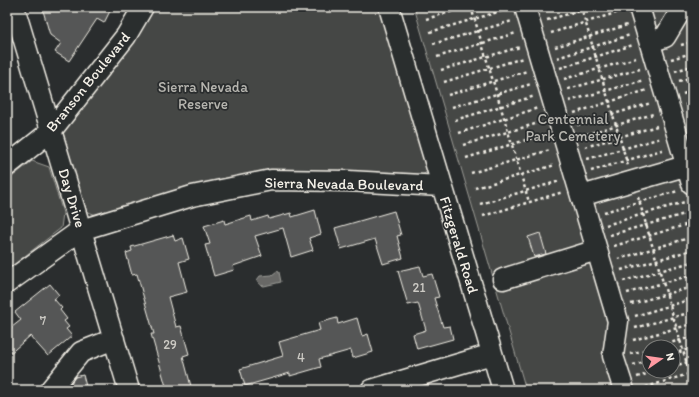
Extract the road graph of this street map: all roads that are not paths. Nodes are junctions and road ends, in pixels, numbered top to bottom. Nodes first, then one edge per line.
1 (14, 7) edge
2 (144, 7) edge
3 (389, 7) edge
4 (683, 7) edge
5 (657, 69) edge
6 (550, 93) edge
7 (52, 131) junction
8 (7, 166) edge
9 (689, 176) edge
10 (441, 186) junction
11 (81, 230) junction
12 (503, 279) dead end
13 (605, 281) junction
14 (7, 283) edge
15 (114, 339) junction
16 (492, 354) junction
17 (50, 390) edge
18 (129, 390) edge
19 (372, 390) edge
20 (503, 390) edge
21 (624, 390) edge

1 - 7 street, Day Drive
2 - 7 street, Branson Boulevard
3 - 10 street, Fitzgerald Road
4 - 5 street
5 - 9 street
6 - 9 street
6 - 13 street
7 - 8 street, Branson Boulevard
7 - 11 street, Day Drive
10 - 11 street, Sierra Nevada Boulevard
10 - 16 street, Fitzgerald Road
11 - 14 street, Sierra Nevada Boulevard
11 - 15 street, Day Drive
12 - 13 street
13 - 21 street
15 - 17 street
15 - 18 street, Day Drive
16 - 19 street
16 - 20 street, Fitzgerald Road

